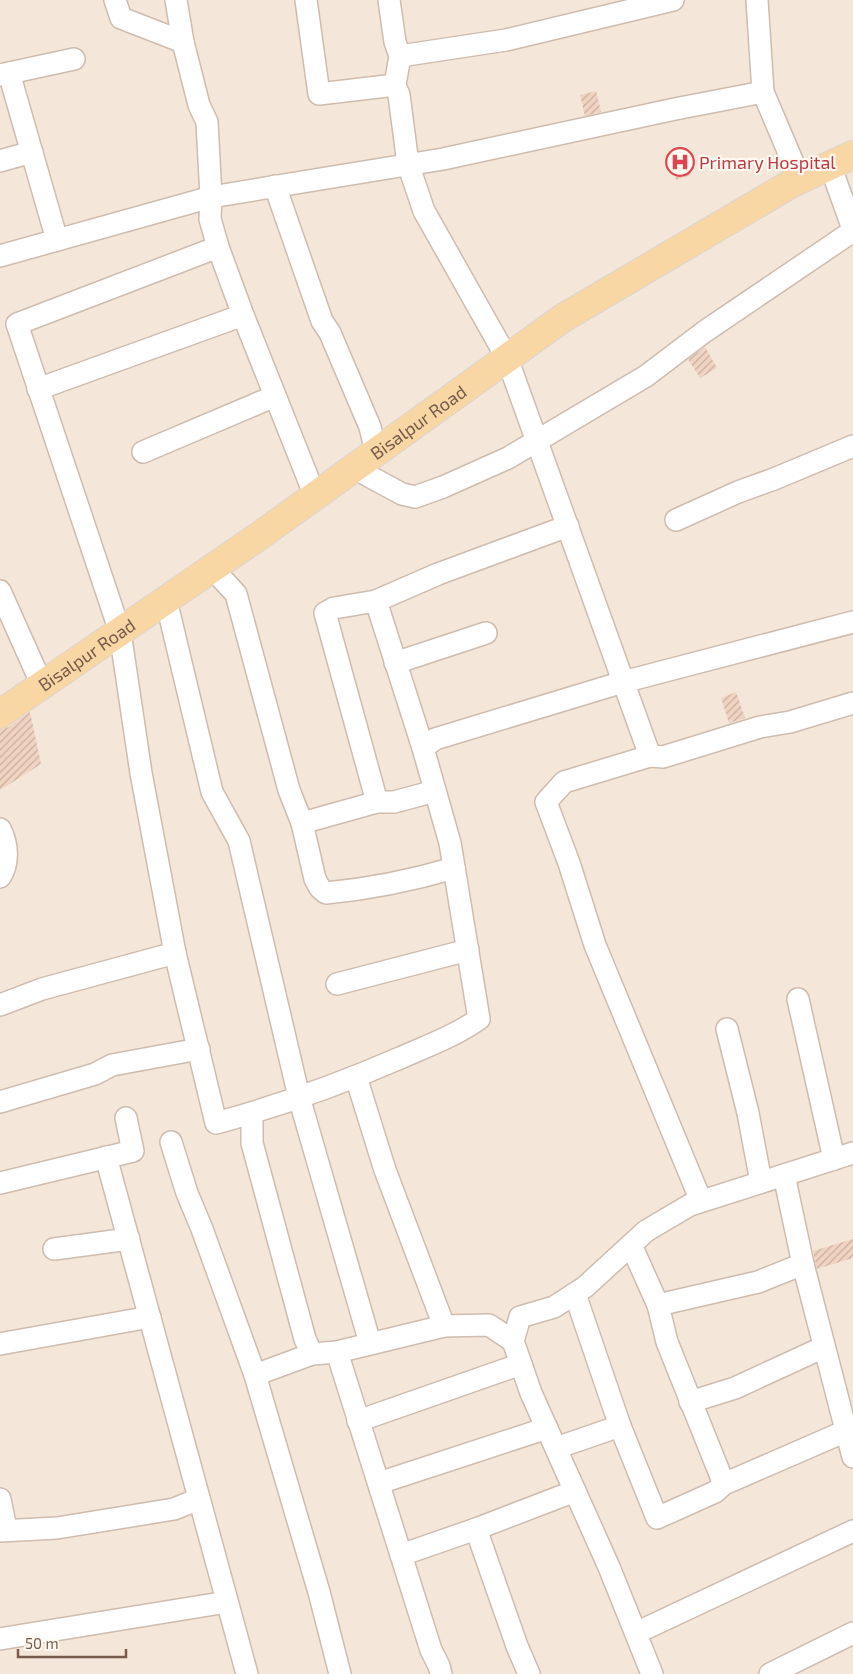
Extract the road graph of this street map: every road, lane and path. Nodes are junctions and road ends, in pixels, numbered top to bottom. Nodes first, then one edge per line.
1 (115, 0) edge
2 (176, 0) edge
3 (306, 0) edge
4 (389, 0) edge
5 (673, 0) edge
6 (756, 0) edge
7 (770, 0) edge
8 (760, 29) junction
9 (183, 42) junction
10 (400, 56) junction
11 (74, 59) dead end
12 (5, 74) edge
13 (395, 85) junction
14 (763, 92) junction
15 (32, 152) junction
16 (841, 160) edge
17 (0, 161) edge
18 (408, 164) junction
19 (800, 179) junction
20 (275, 186) junction
21 (211, 197) junction
22 (853, 230) edge
23 (57, 240) junction
24 (218, 247) junction
25 (0, 256) edge
26 (243, 315) junction
27 (507, 358) junction
28 (38, 389) junction
29 (275, 396) junction
30 (538, 441) junction
31 (853, 446) edge
32 (143, 452) dead end
33 (376, 452) junction
34 (354, 468) junction
35 (315, 496) junction
36 (676, 520) dead end
37 (568, 526) junction
38 (212, 568) junction
39 (0, 591) edge
40 (166, 600) junction
41 (376, 601) junction
42 (853, 622) edge
43 (120, 632) junction
44 (486, 633) dead end
45 (395, 663) junction
46 (623, 682) junction
47 (42, 685) junction
48 (853, 702) edge
49 (0, 714) edge
50 (423, 748) junction
51 (650, 756) junction
52 (435, 791) junction
53 (377, 802) junction
54 (302, 823) junction
55 (0, 829) edge
56 (454, 868) junction
57 (0, 878) edge
58 (468, 950) junction
59 (176, 953) junction
60 (337, 984) dead end
61 (798, 999) dead end
62 (0, 1005) edge
63 (726, 1029) dead end
64 (199, 1049) junction
65 (356, 1077) junction
66 (299, 1097) junction
67 (0, 1102) edge
68 (252, 1113) junction
69 (126, 1118) dead end
70 (171, 1142) dead end
71 (844, 1156) edge
72 (106, 1157) junction
73 (784, 1175) junction
74 (762, 1182) junction
75 (0, 1183) edge
76 (701, 1201) junction
77 (128, 1238) junction
78 (631, 1245) junction
79 (54, 1249) dead end
80 (803, 1264) junction
81 (576, 1294) junction
82 (658, 1306) junction
83 (150, 1317) junction
84 (444, 1326) junction
85 (513, 1341) junction
86 (370, 1343) junction
87 (0, 1344) edge
88 (824, 1347) junction
89 (337, 1352) junction
90 (312, 1354) junction
91 (521, 1364) junction
92 (255, 1376) junction
93 (690, 1402) junction
94 (358, 1421) junction
95 (620, 1426) junction
96 (547, 1428) junction
97 (846, 1430) junction
98 (556, 1448) junction
99 (853, 1457) edge
100 (379, 1483) junction
101 (724, 1484) junction
102 (575, 1491) junction
103 (0, 1499) edge
104 (199, 1499) junction
105 (476, 1529) junction
106 (3, 1530) edge
107 (853, 1531) edge
108 (401, 1554) junction
109 (227, 1602) junction
110 (636, 1633) junction
111 (853, 1633) edge
112 (0, 1639) edge
113 (246, 1674) edge
114 (340, 1674) edge
115 (441, 1674) edge
116 (529, 1674) edge
117 (652, 1674) edge
118 (770, 1674) edge

1 - 9 street
2 - 9 street
3 - 13 street
4 - 10 street
5 - 10 street
6 - 8 street
7 - 8 street
8 - 14 street
9 - 21 street
10 - 13 street
11 - 12 street
12 - 15 street
13 - 18 street
14 - 18 street
14 - 19 street
15 - 17 street
15 - 23 street
16 - 19 main road, Bisalpur Road
16 - 22 street
18 - 20 street
18 - 27 street
19 - 27 main road, Bisalpur Road
20 - 21 street
20 - 33 street
21 - 23 street
21 - 24 street
22 - 30 street
23 - 25 street
24 - 26 street
24 - 28 street
26 - 28 street
26 - 29 street
27 - 30 street
27 - 33 main road, Bisalpur Road
28 - 43 street
29 - 32 street
29 - 35 street
30 - 34 street
30 - 37 street
31 - 36 street
33 - 34 main road, Bisalpur Road
34 - 35 main road, Bisalpur Road
35 - 38 main road, Bisalpur Road
37 - 41 street
37 - 46 street
38 - 40 main road, Bisalpur Road
38 - 54 street
39 - 47 street
40 - 43 main road, Bisalpur Road
40 - 66 street
41 - 45 street
41 - 53 street
42 - 46 street
43 - 47 main road, Bisalpur Road
43 - 59 street
44 - 45 street
45 - 50 street
46 - 50 street
46 - 51 street
47 - 49 main road, Bisalpur Road
48 - 51 street
50 - 52 street
51 - 76 street
52 - 53 street
52 - 56 street
53 - 54 street
54 - 56 street
55 - 57 street
56 - 58 street
58 - 60 street
58 - 65 street
59 - 62 street
59 - 64 street
61 - 71 street
63 - 74 street
64 - 67 street
64 - 68 street
65 - 66 street
65 - 84 street
66 - 68 street
66 - 86 street
68 - 90 street
69 - 72 street
70 - 92 street
71 - 73 street
72 - 75 street
72 - 77 street
73 - 74 street
73 - 80 street
74 - 76 street
76 - 78 street
77 - 79 street
77 - 83 street
78 - 81 street
78 - 82 street
80 - 82 street
80 - 88 street
81 - 85 street
81 - 95 street
82 - 93 street
83 - 87 street
83 - 104 street
84 - 85 street
84 - 86 street
85 - 91 street
86 - 89 street
88 - 93 street
88 - 97 street
89 - 90 street
89 - 94 street
90 - 92 street
91 - 94 street
91 - 96 street
92 - 114 street
93 - 101 street
94 - 100 street
95 - 98 street
95 - 101 street
96 - 98 street
96 - 100 street
97 - 99 street
97 - 101 street
98 - 102 street
100 - 108 street
102 - 105 street
102 - 110 street
103 - 106 street
104 - 106 street
104 - 109 street
105 - 108 street
105 - 116 street
107 - 110 street
108 - 115 street
109 - 112 street
109 - 113 street
110 - 117 street
111 - 118 street

